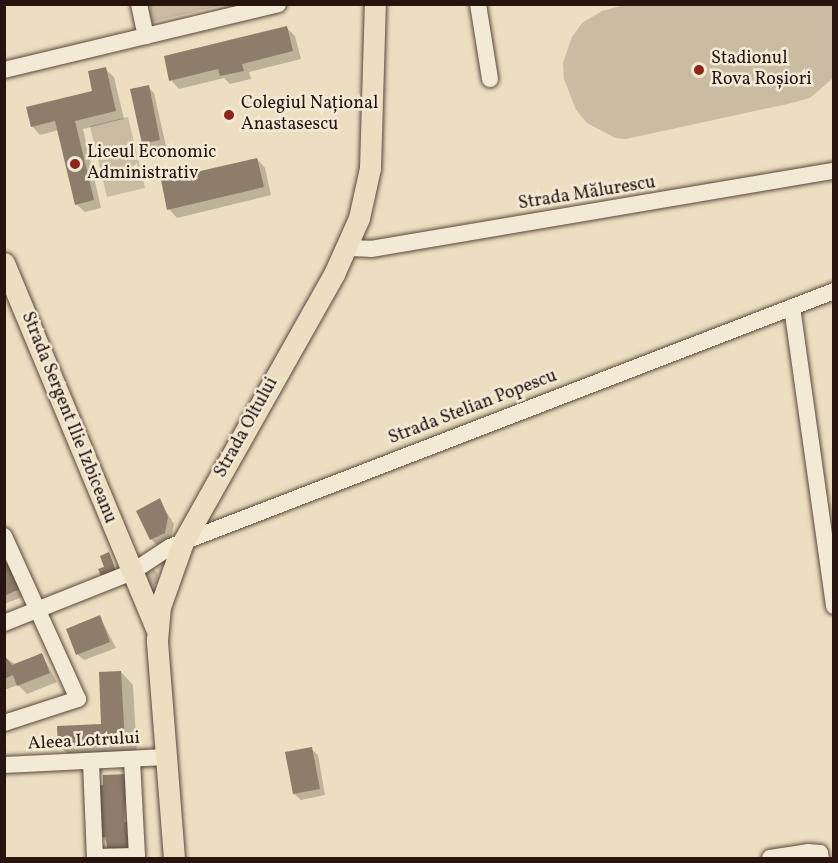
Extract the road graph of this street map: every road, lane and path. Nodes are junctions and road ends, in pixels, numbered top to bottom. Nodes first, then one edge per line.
1 (139, 4) edge
2 (278, 4) edge
3 (375, 4) edge
4 (478, 4) edge
5 (228, 10) edge
6 (146, 36) junction
7 (4, 70) edge
8 (490, 79) dead end
9 (834, 171) edge
10 (347, 248) junction
11 (4, 263) edge
12 (834, 291) edge
13 (11, 297) edge
14 (792, 307) junction
15 (4, 536) edge
16 (183, 542) junction
17 (132, 572) junction
18 (834, 606) edge
19 (37, 609) junction
20 (4, 623) edge
21 (157, 631) junction
22 (4, 723) edge
23 (166, 757) junction
24 (132, 760) junction
25 (91, 763) junction
26 (4, 765) edge
27 (174, 858) edge
28 (770, 858) edge
29 (821, 858) edge

1 - 6 street
2 - 5 street
3 - 10 main road, Strada Oltului
4 - 8 street
5 - 6 street
6 - 7 street
9 - 10 street, Strada Mălurescu
10 - 16 main road, Strada Oltului
11 - 13 main road, Strada Sergent Ilie Izbiceanu
12 - 14 street, Strada Stelian Popescu
13 - 17 main road, Strada Sergent Ilie Izbiceanu
14 - 16 street, Strada Stelian Popescu
14 - 18 street
15 - 19 street
16 - 17 street, Strada Stelian Popescu
16 - 21 main road, Strada Oltului
17 - 19 street
17 - 21 main road, Strada Sergent Ilie Izbiceanu
19 - 20 street
19 - 22 street
21 - 23 main road, Strada Oltului
23 - 24 street, Aleea Lotrului
23 - 27 main road, Strada Oltului
24 - 25 street, Aleea Lotrului
24 - 25 street
25 - 26 street, Aleea Lotrului
28 - 29 street

